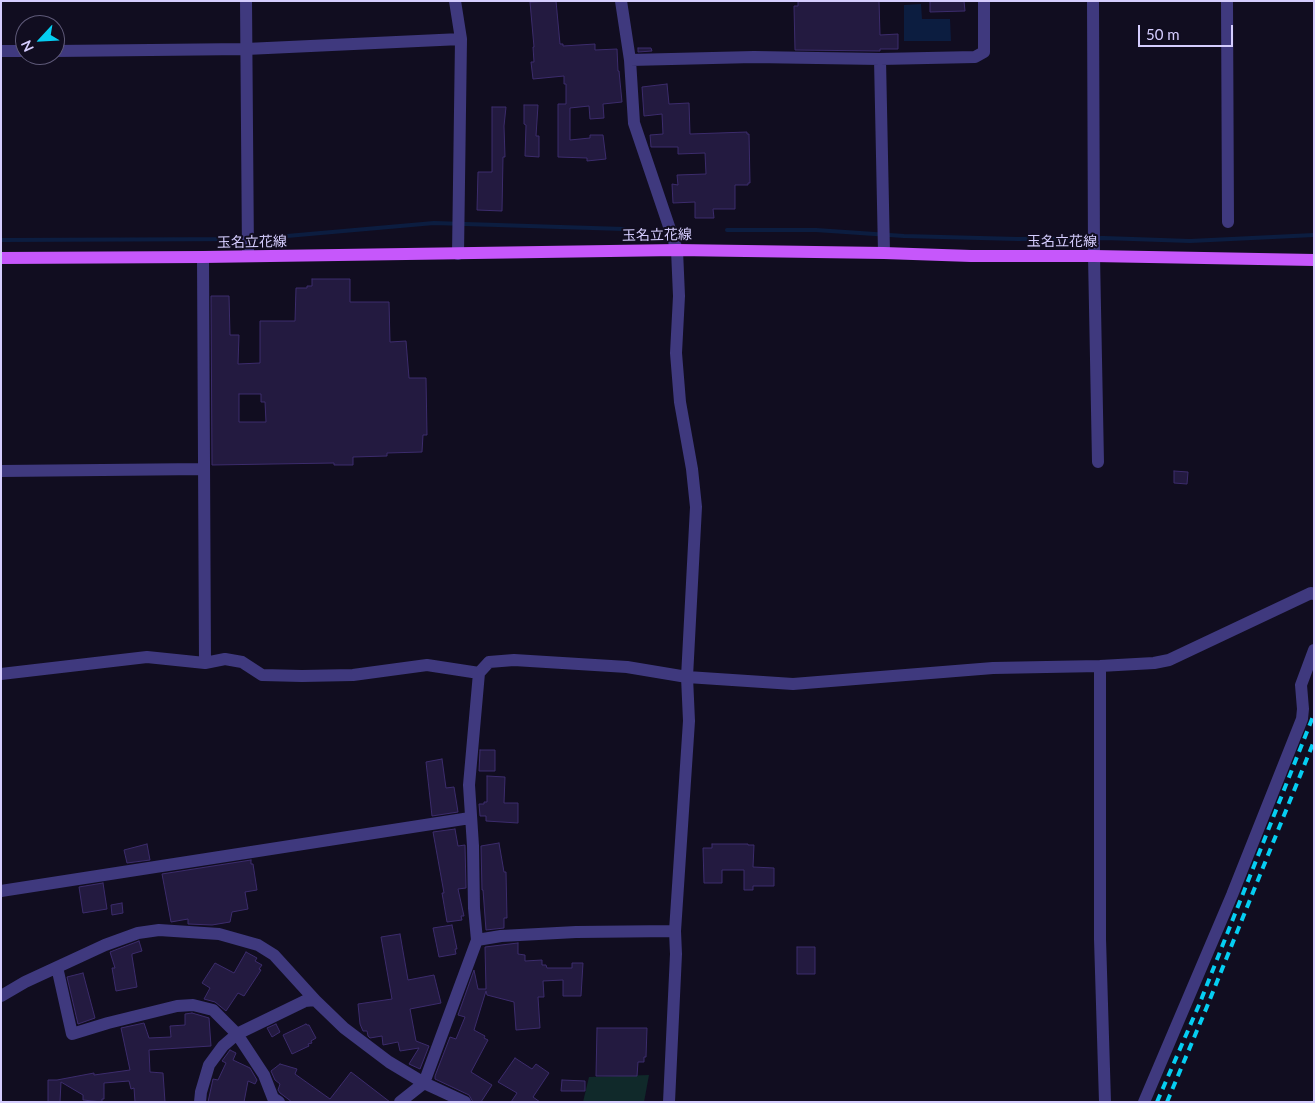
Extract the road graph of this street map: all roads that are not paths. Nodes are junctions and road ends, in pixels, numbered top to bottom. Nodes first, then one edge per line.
1 (246, 1) edge
2 (455, 1) edge
3 (621, 1) edge
4 (984, 1) edge
5 (1094, 1) edge
6 (1227, 1) edge
7 (462, 39) junction
8 (246, 49) junction
9 (1, 51) edge
10 (15, 51) edge
11 (65, 51) edge
12 (880, 59) junction
13 (630, 60) junction
14 (1228, 222) dead end
15 (677, 250) junction
16 (884, 253) junction
17 (458, 254) junction
18 (248, 256) junction
19 (1094, 256) junction
20 (1, 258) edge
21 (203, 258) junction
22 (1314, 260) edge
23 (1098, 462) dead end
24 (204, 469) junction
25 (1, 471) edge
26 (1314, 594) edge
27 (1314, 650) edge
28 (205, 663) junction
29 (1100, 666) junction
30 (479, 673) junction
31 (1, 674) edge
32 (687, 677) junction
33 (1302, 719) junction
34 (1314, 724) edge
35 (470, 818) junction
36 (1, 891) edge
37 (675, 931) junction
38 (477, 940) junction
39 (57, 967) junction
40 (1, 996) edge
41 (315, 1000) junction
42 (237, 1034) junction
43 (424, 1083) junction
44 (200, 1102) edge
45 (279, 1102) edge
46 (400, 1102) edge
47 (465, 1102) edge
48 (669, 1102) edge
49 (1105, 1102) edge
50 (1144, 1102) edge

1 - 8 street
2 - 7 street
3 - 13 street
4 - 12 street
5 - 19 street
6 - 14 street
7 - 8 street
7 - 17 street
8 - 11 street
8 - 18 street
9 - 10 street
12 - 13 street
12 - 16 street
13 - 15 street
15 - 16 main road, 玉名立花線
15 - 17 main road, 玉名立花線
15 - 32 street
16 - 19 main road, 玉名立花線
17 - 18 main road, 玉名立花線
18 - 21 main road, 玉名立花線
19 - 22 main road, 玉名立花線
19 - 23 street
20 - 21 main road, 玉名立花線
21 - 24 street
24 - 25 street
24 - 28 street
26 - 29 street
27 - 33 street
28 - 30 street
28 - 31 street
29 - 32 street
29 - 49 street
30 - 32 street
30 - 35 street
32 - 37 street
33 - 34 street
33 - 50 street
35 - 36 street
35 - 38 street
37 - 38 street
37 - 48 street
38 - 43 street
39 - 40 street
39 - 41 street
39 - 42 street
41 - 42 street
41 - 43 street
42 - 44 street
42 - 45 street
43 - 46 street
43 - 47 street

